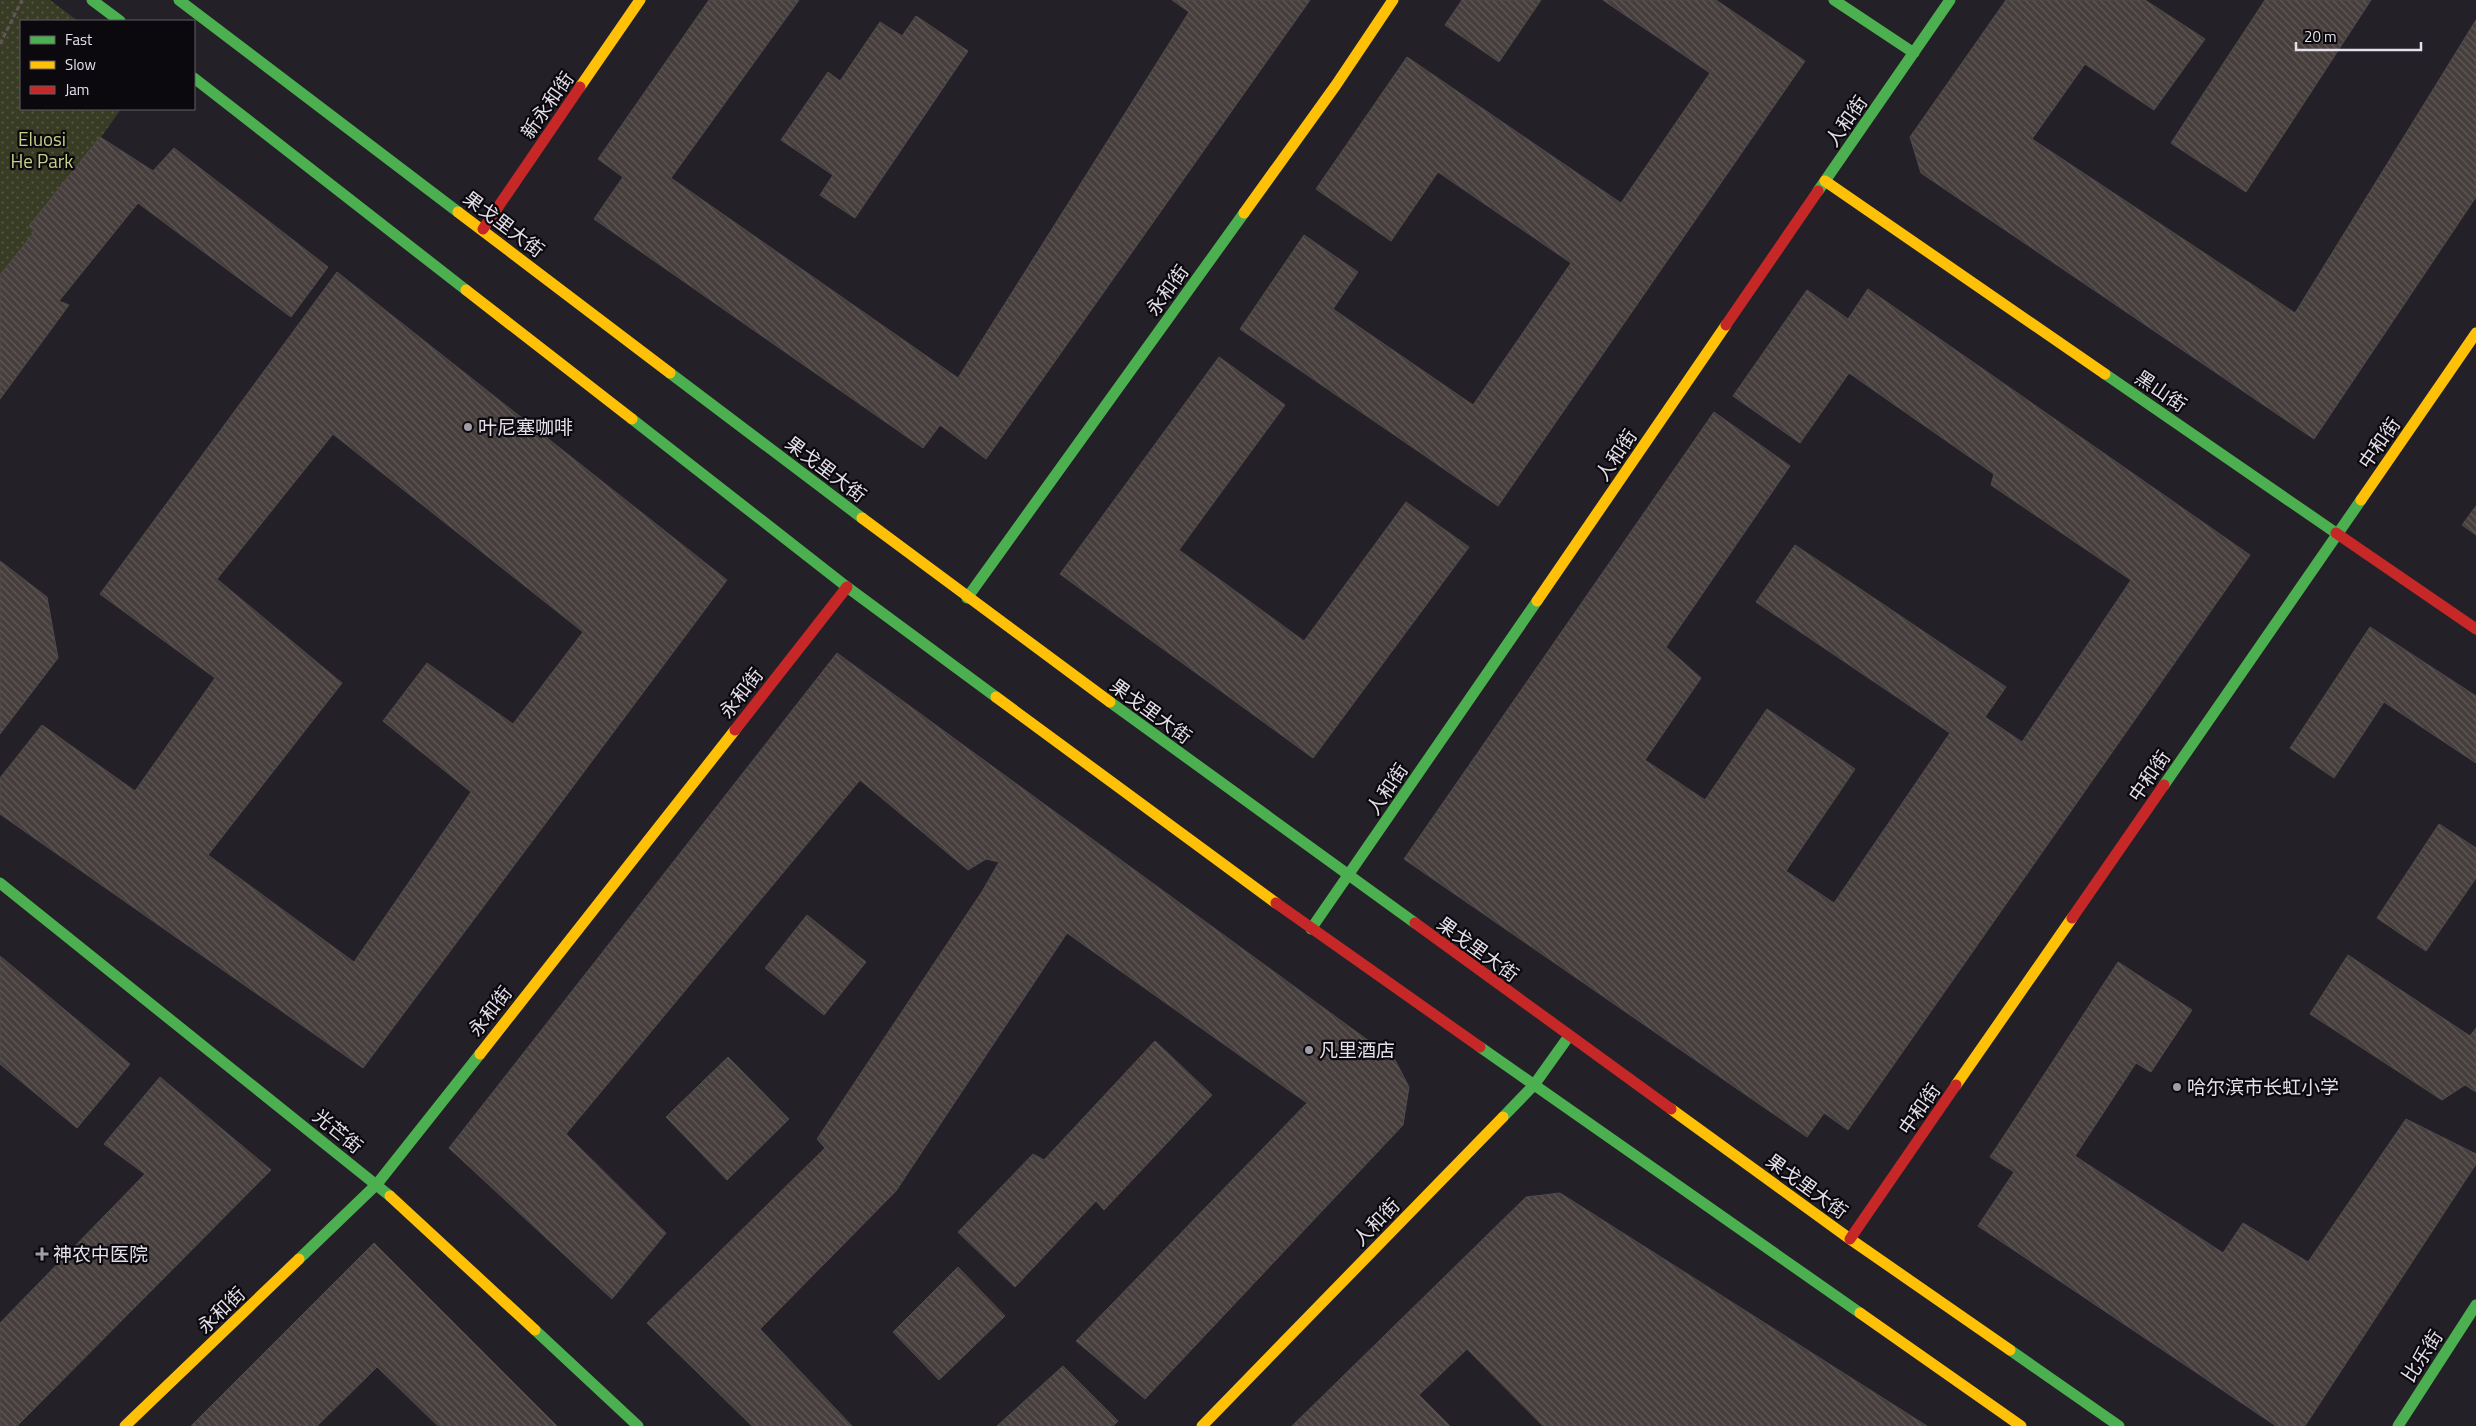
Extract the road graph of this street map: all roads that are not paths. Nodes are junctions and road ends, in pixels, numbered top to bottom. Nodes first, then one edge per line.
1 (92, 0) edge
2 (179, 0) edge
3 (640, 0) edge
4 (1393, 0) edge
5 (1834, 0) edge
6 (1950, 0) edge
7 (119, 20) edge
8 (1914, 52) junction
9 (195, 79) edge
10 (1825, 182) junction
11 (483, 229) junction
12 (2476, 333) edge
13 (2338, 533) junction
14 (847, 587) junction
15 (967, 598) junction
16 (2476, 629) edge
17 (1348, 876) junction
18 (0, 883) edge
19 (1311, 930) junction
20 (1569, 1036) junction
21 (1534, 1085) junction
22 (376, 1184) junction
23 (1850, 1239) junction
24 (2476, 1305) edge
25 (125, 1426) edge
26 (638, 1426) edge
27 (1202, 1426) edge
28 (2021, 1426) edge
29 (2119, 1426) edge
30 (2398, 1426) edge

1 - 7 street
2 - 11 street, 果戈里大街
3 - 11 street, 新永和街
4 - 15 street, 永和街
5 - 8 street
6 - 8 street, 人和街
8 - 10 street, 人和街
9 - 14 street
10 - 13 street, 黑山街
10 - 17 street, 人和街
11 - 15 street, 果戈里大街
12 - 13 street, 中和街
13 - 16 street, 黑山街
13 - 23 street, 中和街
14 - 19 street
14 - 22 street, 永和街
15 - 17 street, 果戈里大街
17 - 19 street, 人和街
17 - 20 street, 果戈里大街
18 - 22 street, 光芒街
19 - 21 street
20 - 21 street, 人和街
20 - 23 street, 果戈里大街
21 - 27 street, 人和街
21 - 28 street
22 - 25 street, 永和街
22 - 26 street, 光芒街
23 - 29 street, 果戈里大街
24 - 30 street, 比乐街

